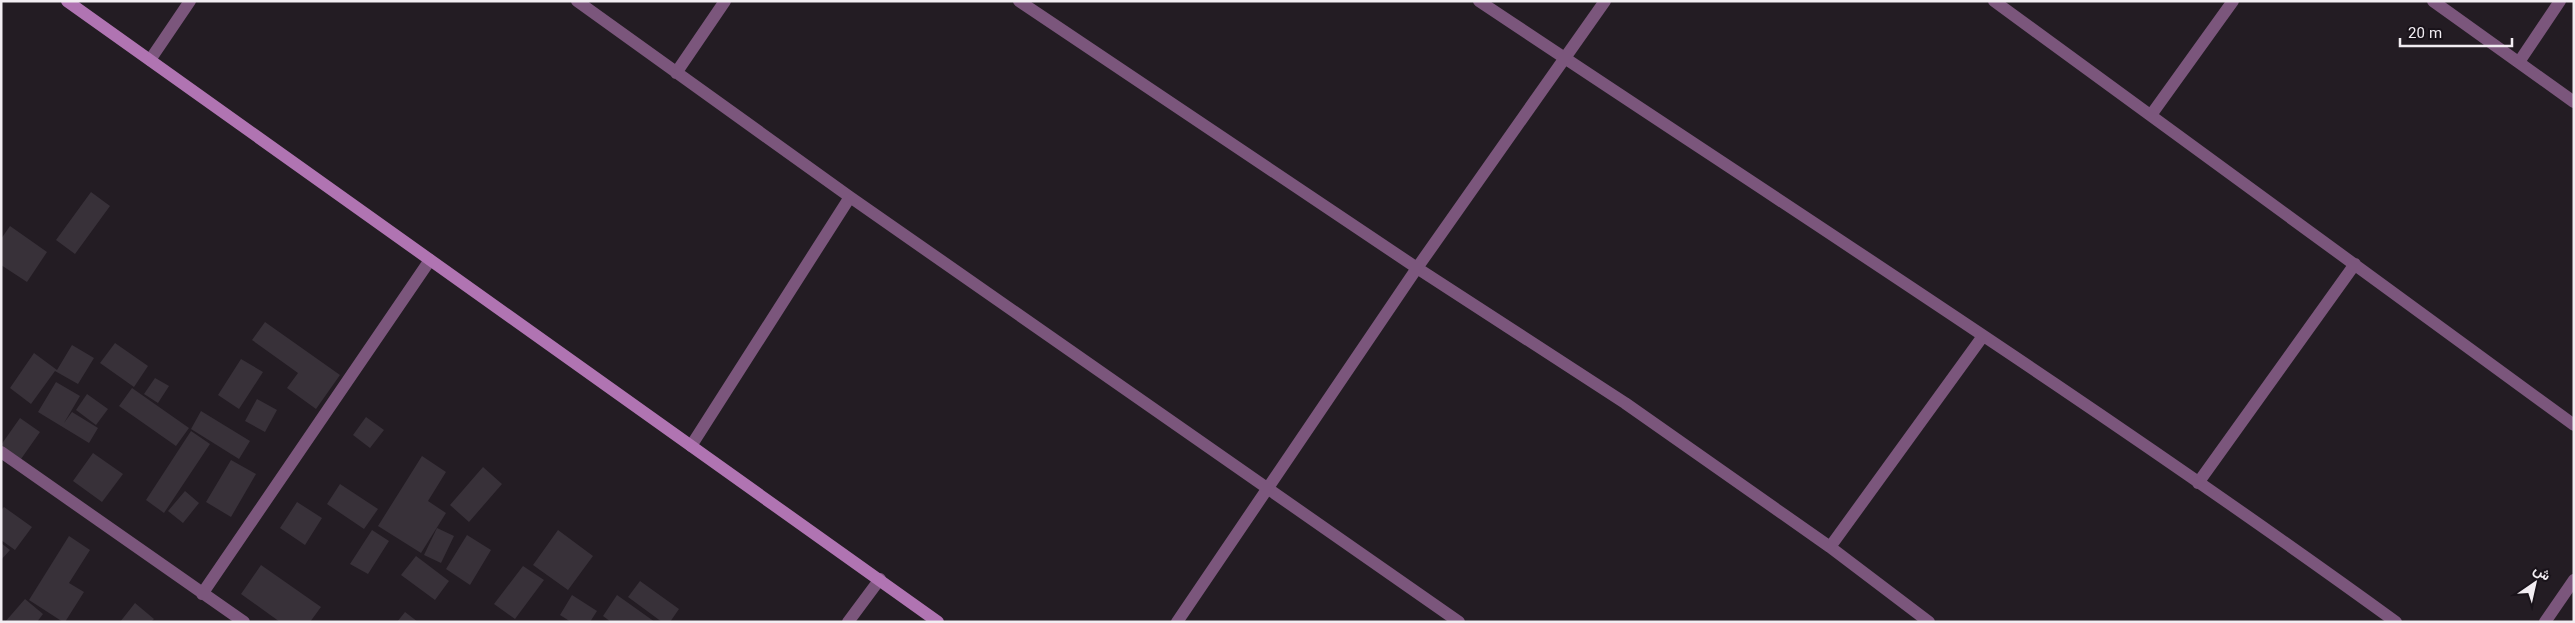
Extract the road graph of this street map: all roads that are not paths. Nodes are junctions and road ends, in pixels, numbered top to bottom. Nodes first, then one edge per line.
1 (67, 1) edge
2 (190, 1) edge
3 (577, 1) edge
4 (725, 1) edge
5 (1019, 1) edge
6 (1479, 1) edge
7 (1605, 1) edge
8 (1994, 1) edge
9 (2233, 1) edge
10 (2433, 1) edge
11 (2560, 1) edge
12 (1566, 59) junction
13 (150, 60) junction
14 (2519, 62) junction
15 (676, 73) junction
16 (2574, 102) edge
17 (2150, 115) junction
18 (850, 197) junction
19 (430, 260) junction
20 (2355, 264) junction
21 (1417, 268) junction
22 (1983, 336) junction
23 (2574, 426) edge
24 (691, 446) junction
25 (1, 452) edge
26 (2198, 483) junction
27 (1268, 489) junction
28 (1830, 547) junction
29 (880, 578) junction
30 (2574, 580) edge
31 (202, 594) junction
32 (244, 622) edge
33 (848, 622) edge
34 (938, 622) edge
35 (1177, 622) edge
36 (1459, 622) edge
37 (1929, 622) edge
38 (2396, 622) edge
39 (2545, 622) edge

1 - 13 street
2 - 13 street
3 - 15 street
4 - 15 street
5 - 21 street
6 - 12 street
7 - 12 street
8 - 17 street
9 - 17 street
10 - 14 street
11 - 14 street
12 - 21 street
12 - 22 street
13 - 19 street
14 - 16 street
15 - 18 street
17 - 20 street
18 - 24 street
18 - 27 street
19 - 24 street
19 - 31 street
20 - 23 street
20 - 26 street
21 - 27 street
21 - 28 street
22 - 26 street
22 - 28 street
24 - 29 street
25 - 31 street
26 - 38 street
27 - 35 street
27 - 36 street
28 - 37 street
29 - 33 street
29 - 34 street
30 - 39 street
31 - 32 street

